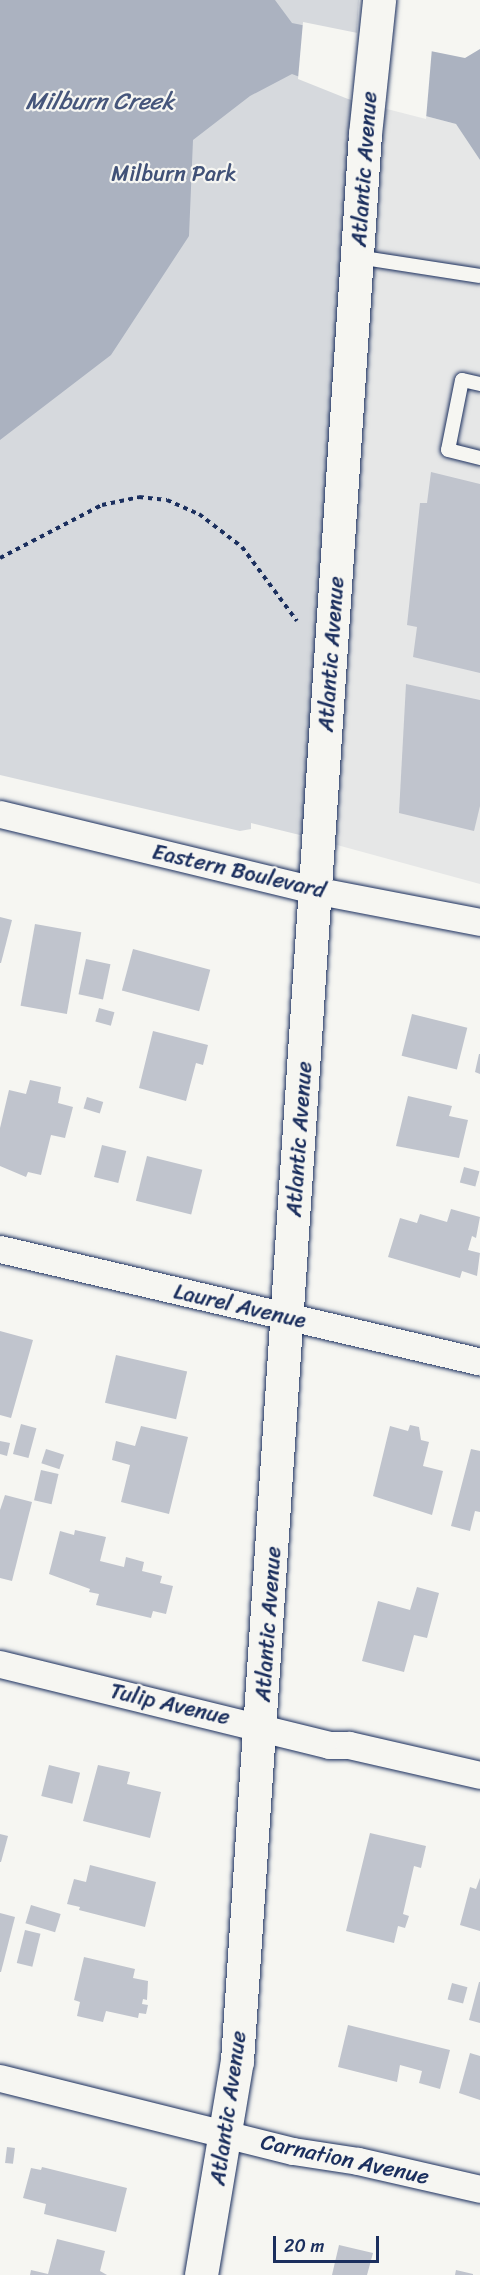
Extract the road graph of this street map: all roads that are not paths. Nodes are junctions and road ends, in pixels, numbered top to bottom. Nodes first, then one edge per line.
1 (378, 3) edge
2 (357, 257) junction
3 (480, 276) edge
4 (480, 384) edge
5 (480, 458) edge
6 (0, 814) edge
7 (314, 890) junction
8 (480, 922) edge
9 (0, 1249) edge
10 (288, 1317) junction
11 (480, 1362) edge
12 (0, 1664) edge
13 (262, 1725) junction
14 (480, 1776) edge
15 (0, 2078) edge
16 (223, 2130) junction
17 (480, 2189) edge
18 (201, 2275) edge

1 - 2 main road, Atlantic Avenue
2 - 3 lane
2 - 7 main road, Atlantic Avenue
4 - 5 lane
6 - 7 street, Eastern Boulevard
7 - 8 street, Eastern Boulevard
7 - 10 main road, Atlantic Avenue
9 - 10 street, Laurel Avenue
10 - 11 street, Laurel Avenue
10 - 13 main road, Atlantic Avenue
12 - 13 street, Tulip Avenue
13 - 14 street, Tulip Avenue
13 - 16 main road, Atlantic Avenue
15 - 16 street, Carnation Avenue
16 - 17 street, Carnation Avenue
16 - 18 main road, Atlantic Avenue

